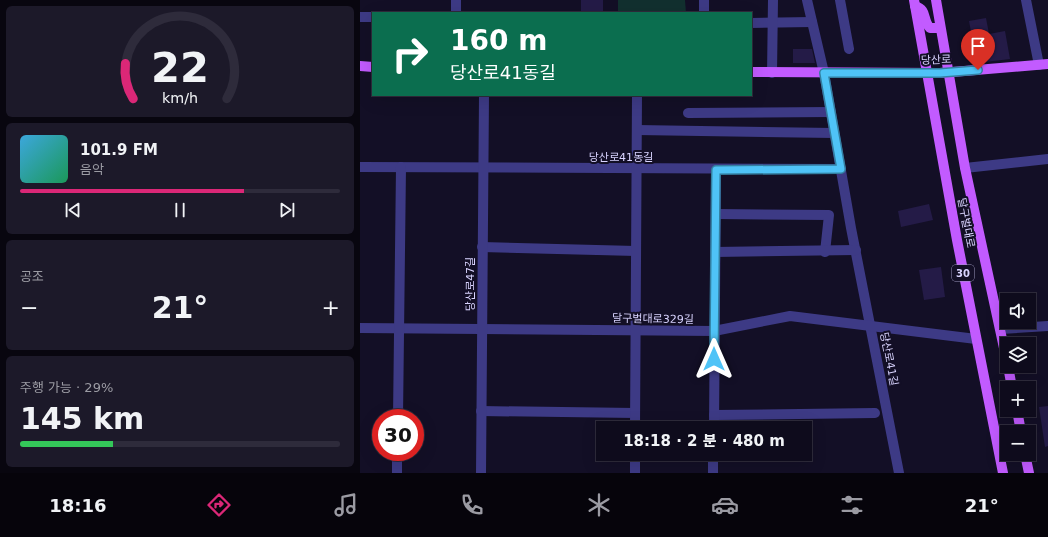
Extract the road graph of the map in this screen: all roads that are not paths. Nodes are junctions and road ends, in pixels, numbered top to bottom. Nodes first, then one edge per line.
1 (456, 0) edge
2 (704, 0) edge
3 (773, 0) edge
4 (807, 0) edge
5 (840, 0) edge
6 (936, 0) edge
7 (1026, 0) edge
8 (914, 3) edge
9 (456, 12) edge
10 (704, 12) edge
11 (360, 17) edge
12 (372, 17) edge
13 (772, 22) junction
14 (812, 22) junction
15 (752, 23) edge
16 (940, 28) junction
17 (849, 49) dead end
18 (1043, 65) edge
19 (360, 66) edge
20 (372, 67) edge
21 (752, 72) edge
22 (948, 72) junction
23 (772, 73) junction
24 (824, 73) junction
25 (926, 73) junction
26 (484, 96) edge
27 (637, 96) edge
28 (831, 112) junction
29 (688, 113) dead end
30 (637, 130) junction
31 (834, 133) junction
32 (1048, 159) edge
33 (360, 167) edge
34 (401, 168) junction
35 (483, 168) junction
36 (965, 168) junction
37 (636, 169) junction
38 (841, 169) junction
39 (716, 170) junction
40 (716, 214) junction
41 (482, 247) junction
42 (856, 250) junction
43 (636, 251) junction
44 (715, 252) junction
45 (825, 252) junction
46 (870, 325) junction
47 (1048, 326) edge
48 (1036, 327) edge
49 (360, 328) edge
50 (399, 328) junction
51 (482, 329) junction
52 (1000, 329) joint
53 (635, 330) junction
54 (714, 331) junction
55 (1002, 337) edge
56 (976, 339) junction
57 (398, 409) edge
58 (481, 411) junction
59 (635, 413) junction
60 (875, 413) dead end
61 (714, 415) junction
62 (635, 421) edge
63 (714, 421) edge
64 (397, 461) edge
65 (635, 461) edge
66 (713, 461) edge
67 (1026, 461) edge
68 (397, 473) edge
69 (481, 473) edge
70 (634, 473) edge
71 (713, 473) edge
72 (899, 473) edge
73 (1003, 473) edge
74 (1029, 473) edge

1 - 9 street
2 - 10 street
3 - 13 street
4 - 14 street
5 - 17 street
6 - 16 main road, 달구벌대로 / 30
7 - 18 street
8 - 16 main road
8 - 25 main road, 달구벌대로 / 30
11 - 12 street
13 - 14 street
13 - 15 street
13 - 23 street
14 - 24 street
16 - 22 main road, 달구벌대로 / 30
18 - 22 main road, 당산로
19 - 20 main road
21 - 23 main road, 당산로
22 - 25 main road, 당산로
22 - 36 main road, 달구벌대로 / 30
23 - 24 main road, 당산로
24 - 25 main road, 당산로
24 - 28 street, 당산로41길
25 - 56 main road, 달구벌대로 / 30
26 - 35 street, 당산로47길
27 - 30 street
28 - 29 street
28 - 31 street, 당산로41길
30 - 31 street
30 - 37 street
31 - 38 street, 당산로41길
32 - 36 street
33 - 34 street, 당산로41동길
34 - 35 street, 당산로41동길
34 - 50 street
35 - 37 street, 당산로41동길
35 - 41 street, 당산로47길
36 - 52 main road, 달구벌대로 / 30
37 - 39 street, 당산로41동길
37 - 43 street
38 - 39 street, 당산로41동길
38 - 42 street, 당산로41길
39 - 40 street
40 - 44 street
40 - 45 street
41 - 43 street
41 - 51 street, 당산로47길
42 - 45 street
42 - 46 street, 당산로41길
43 - 53 street
44 - 45 street
44 - 54 street
46 - 54 street, 달구벌대로329길
46 - 56 street, 달구벌대로329길
46 - 72 street, 당산로41길
47 - 48 street
49 - 50 street, 달구벌대로329길
50 - 51 street, 달구벌대로329길
50 - 57 street
51 - 53 street, 달구벌대로329길
51 - 58 street, 당산로47길
52 - 55 main road, 달구벌대로 / 30
53 - 54 street, 달구벌대로329길
53 - 59 street
54 - 61 street
56 - 73 main road, 달구벌대로 / 30
58 - 59 street
58 - 69 street, 당산로47길
59 - 62 street
60 - 61 street
61 - 63 street
64 - 68 street
65 - 70 street
66 - 71 street
67 - 74 main road

